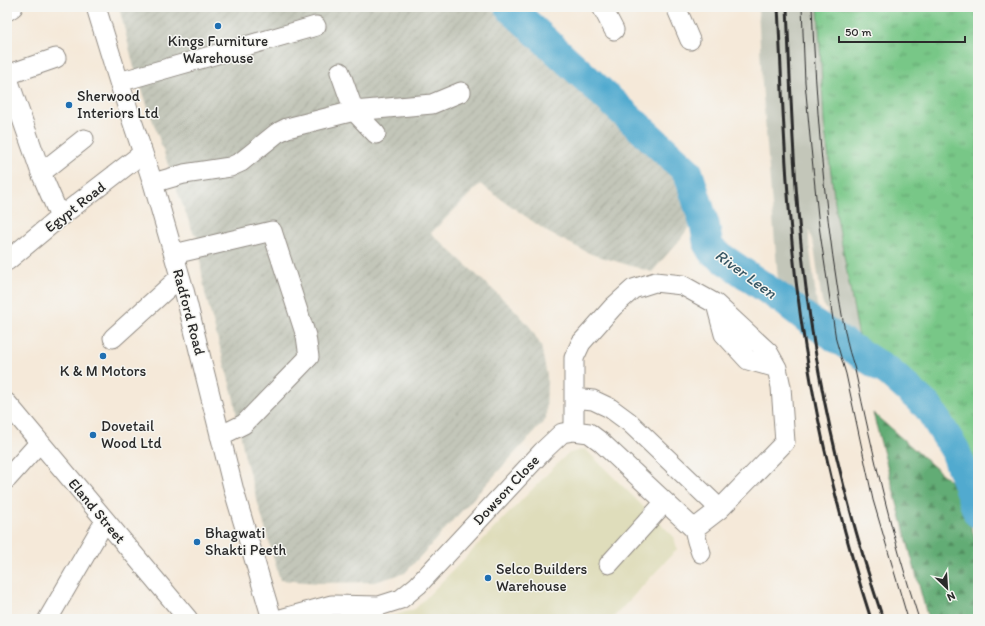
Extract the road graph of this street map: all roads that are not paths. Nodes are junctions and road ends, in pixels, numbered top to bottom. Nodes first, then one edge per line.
1 (13, 7) edge
2 (96, 7) edge
3 (602, 7) edge
4 (676, 7) edge
5 (7, 11) edge
6 (316, 26) dead end
7 (614, 30) dead end
8 (690, 40) dead end
9 (56, 58) dead end
10 (340, 72) dead end
11 (7, 76) edge
12 (119, 82) junction
13 (461, 92) dead end
14 (354, 111) junction
15 (376, 134) dead end
16 (84, 139) dead end
17 (143, 152) junction
18 (41, 173) junction
19 (153, 184) junction
20 (60, 218) junction
21 (174, 254) junction
22 (7, 261) edge
23 (180, 277) junction
24 (113, 338) dead end
25 (574, 398) junction
26 (7, 403) edge
27 (574, 431) junction
28 (220, 436) junction
29 (40, 442) junction
30 (7, 479) edge
31 (665, 502) junction
32 (720, 509) junction
33 (105, 521) junction
34 (694, 528) junction
35 (701, 553) dead end
36 (609, 564) dead end
37 (329, 612) edge
38 (48, 619) edge
39 (188, 619) edge
40 (272, 619) edge
41 (281, 619) edge

1 - 5 street
2 - 12 street, Radford Road
3 - 7 street
4 - 8 street
6 - 12 street
9 - 11 street
10 - 14 street
11 - 18 street
12 - 17 street, Radford Road
13 - 14 street
14 - 15 street
14 - 19 street
16 - 18 street
17 - 19 street, Radford Road
17 - 20 street, Egypt Road
18 - 20 street
19 - 21 street, Radford Road
20 - 22 street, Egypt Road
21 - 23 street, Radford Road
21 - 28 street
23 - 24 street
23 - 28 street, Radford Road
25 - 27 street
25 - 32 street
25 - 32 street
26 - 29 street, Eland Street
27 - 31 street
27 - 37 street, Dowson Close
28 - 40 street, Radford Road
29 - 30 street
29 - 33 street, Eland Street
31 - 34 street
31 - 36 street
32 - 34 street
33 - 38 street
33 - 39 street, Eland Street
34 - 35 street
37 - 41 street, Dowson Close

